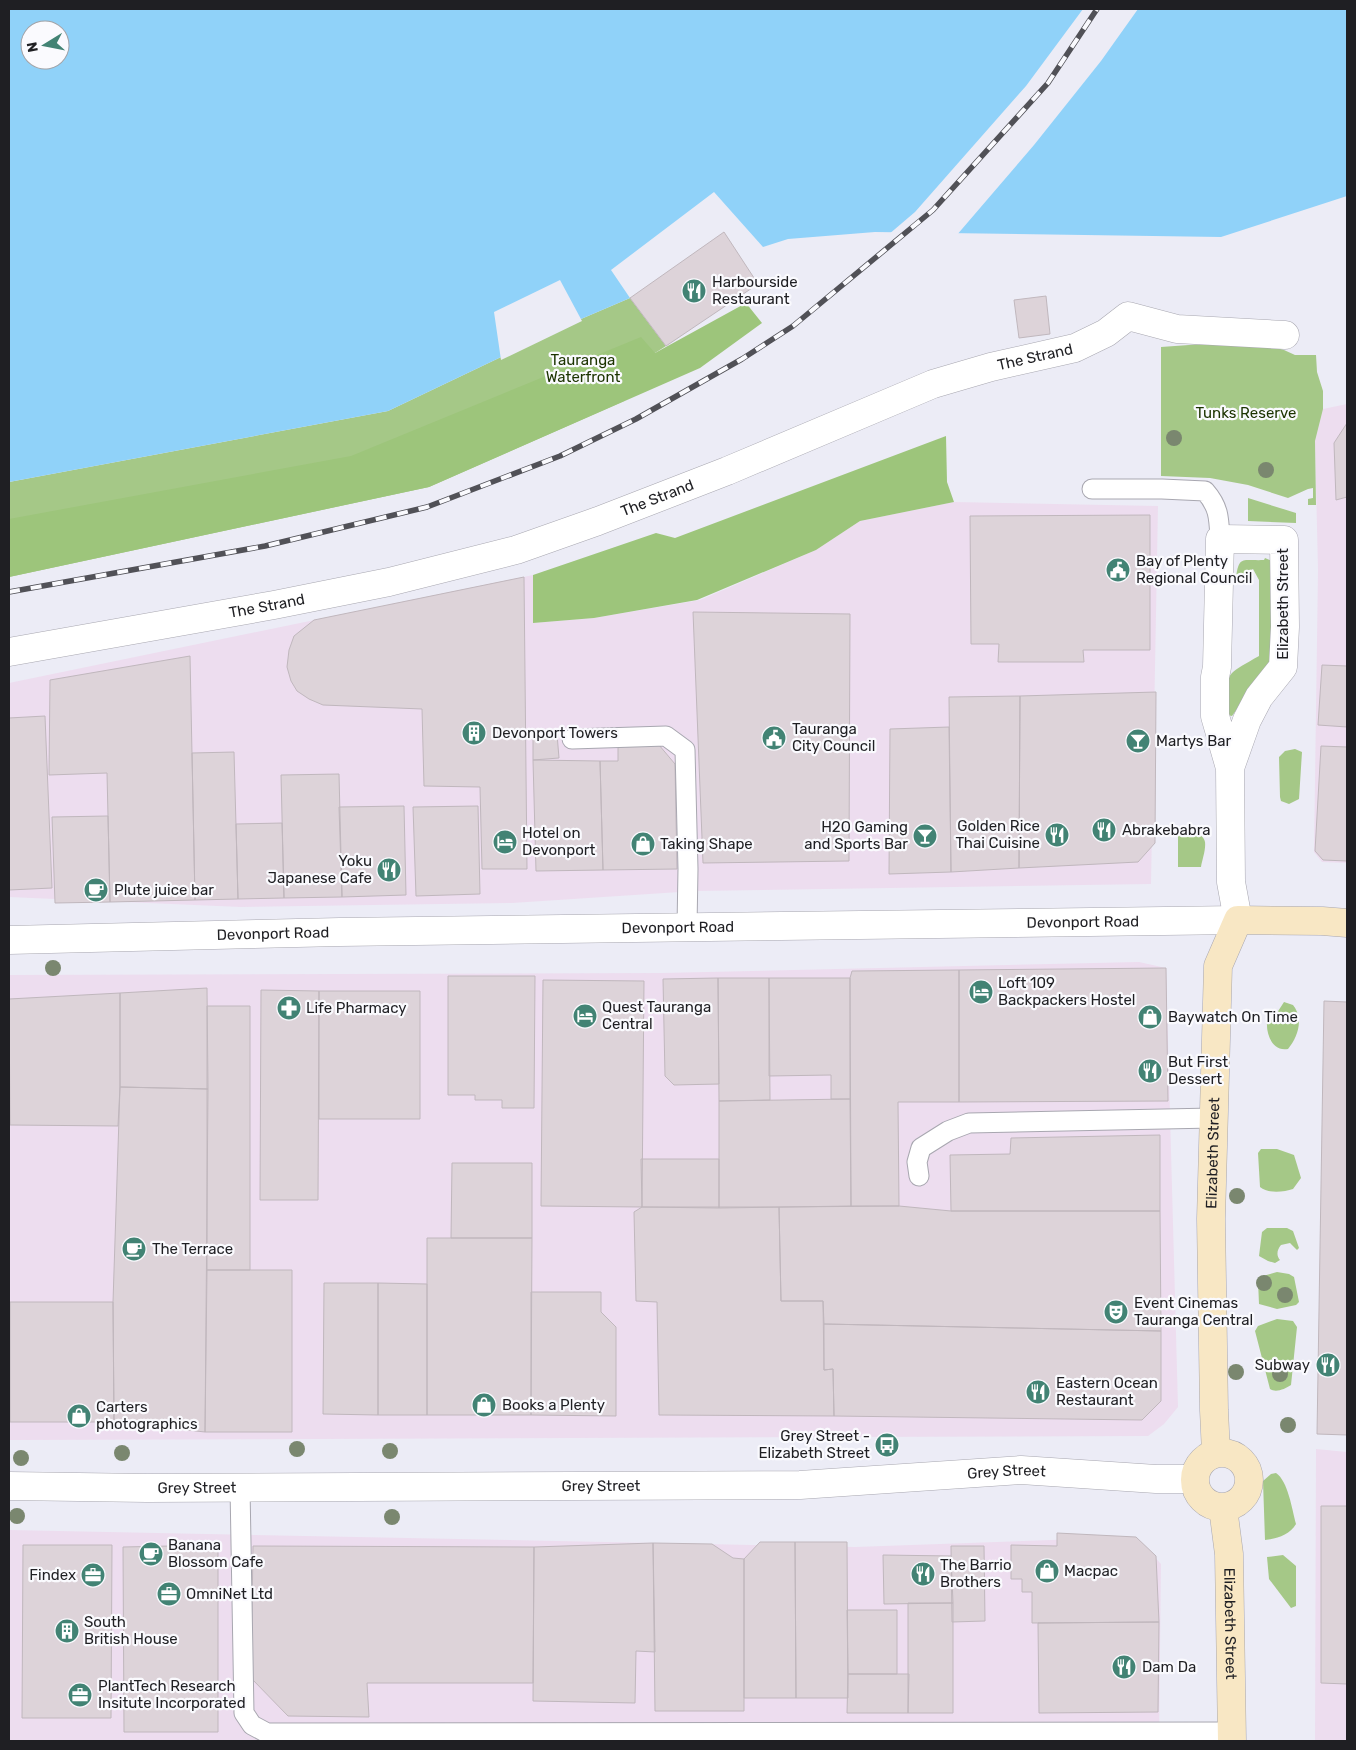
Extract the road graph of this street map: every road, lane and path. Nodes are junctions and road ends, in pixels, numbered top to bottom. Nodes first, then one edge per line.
1 (1285, 334) dead end
2 (1092, 490) dead end
3 (1220, 539) junction
4 (9, 652) edge
5 (572, 739) dead end
6 (1230, 768) junction
7 (1238, 920) junction
8 (1347, 923) edge
9 (687, 928) junction
10 (9, 940) edge
11 (1213, 1118) junction
12 (919, 1176) dead end
13 (1216, 1453) junction
14 (1194, 1479) junction
15 (9, 1486) edge
16 (240, 1487) junction
17 (1223, 1508) junction
18 (960, 1737) edge
19 (1232, 1737) edge

1 - 4 street, The Strand
2 - 3 lane
3 - 6 street, Elizabeth Street
3 - 6 street, Elizabeth Street
5 - 9 lane
6 - 7 street, Elizabeth Street
7 - 8 main road, Devonport Road
7 - 9 street, Devonport Road
7 - 11 main road, Elizabeth Street
9 - 10 street, Devonport Road
11 - 12 lane
11 - 13 main road, Elizabeth Street
13 - 14 main road
13 - 17 main road
14 - 16 street, Grey Street
14 - 17 main road
15 - 16 street, Grey Street
16 - 18 lane
17 - 19 main road, Elizabeth Street
18 - 19 lane

